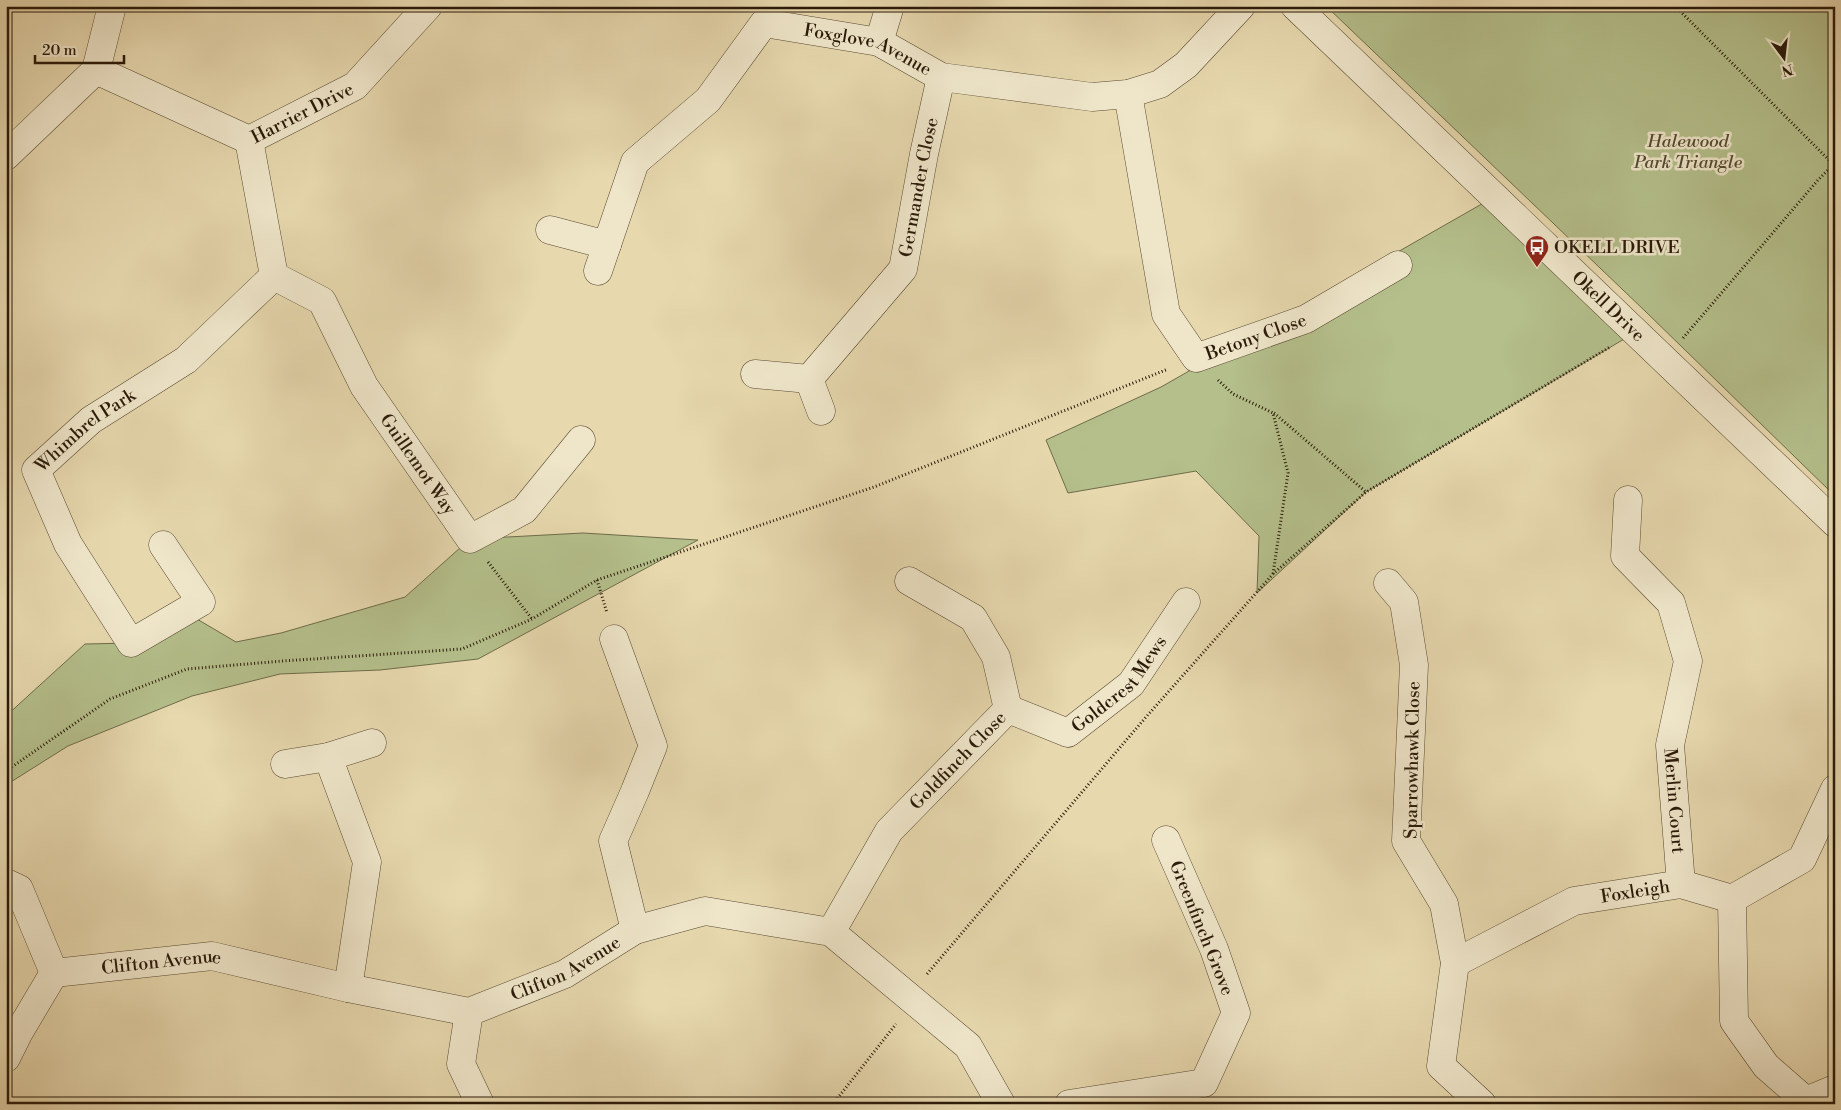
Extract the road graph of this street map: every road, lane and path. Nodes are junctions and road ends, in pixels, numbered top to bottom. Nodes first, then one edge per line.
1 (112, 6) edge
2 (428, 6) edge
3 (890, 6) edge
4 (1241, 6) edge
5 (1295, 6) edge
6 (1675, 6) edge
7 (879, 42) junction
8 (96, 70) junction
9 (941, 76) junction
10 (1128, 94) junction
11 (249, 140) junction
12 (6, 156) edge
13 (1834, 164) edge
14 (550, 230) dead end
15 (607, 245) junction
16 (1398, 265) dead end
17 (598, 271) dead end
18 (274, 276) junction
19 (1636, 332) junction
20 (1196, 358) junction
21 (1664, 359) junction
22 (755, 374) dead end
23 (809, 379) junction
24 (821, 411) dead end
25 (1273, 412) junction
26 (581, 440) dead end
27 (1366, 492) junction
28 (1628, 500) dead end
29 (1835, 523) edge
30 (470, 539) junction
31 (163, 545) dead end
32 (1274, 574) junction
33 (909, 581) dead end
34 (1388, 583) dead end
35 (1186, 602) dead end
36 (532, 619) junction
37 (614, 639) dead end
38 (1008, 709) junction
39 (372, 742) dead end
40 (328, 757) junction
41 (285, 764) dead end
42 (6, 771) edge
43 (1835, 788) edge
44 (1166, 840) dead end
45 (6, 883) edge
46 (1681, 884) junction
47 (1732, 899) junction
48 (635, 930) junction
49 (831, 932) junction
50 (1455, 963) junction
51 (54, 973) junction
52 (348, 988) junction
53 (911, 998) junction
54 (469, 1012) junction
55 (6, 1058) edge
56 (1835, 1089) edge
57 (480, 1104) edge
58 (833, 1104) edge
59 (1002, 1104) edge
60 (1069, 1104) edge
61 (1482, 1104) edge

1 - 8 street
2 - 11 street, Harrier Drive
3 - 7 street
4 - 10 street, Foxglove Avenue
5 - 19 street, Okell Drive
6 - 13 path
7 - 9 street, Foxglove Avenue
7 - 15 street, Foxglove Avenue
8 - 11 street, Harrier Drive
8 - 12 street
9 - 10 street, Foxglove Avenue
9 - 23 street, Germander Close
10 - 20 street, Betony Close
11 - 18 street
13 - 21 path
14 - 15 street
15 - 17 street, Foxglove Avenue
16 - 20 street, Betony Close
18 - 30 street, Guillemot Way
18 - 31 street, Whimbrel Park
19 - 21 street, Okell Drive
19 - 27 path
20 - 25 path
20 - 36 path
21 - 29 street, Okell Drive
22 - 23 street
23 - 24 street
25 - 27 path
25 - 32 path
26 - 30 street
27 - 32 path
28 - 46 street, Merlin Court
30 - 36 path
32 - 53 path
33 - 38 street, Goldfinch Close
34 - 50 street, Sparrowhawk Close
35 - 38 street, Goldcrest Mews
36 - 42 path
37 - 48 street
38 - 49 street, Goldfinch Close
39 - 40 street
40 - 41 street
40 - 52 street
43 - 47 street
44 - 60 street, Greenfinch Grove
45 - 51 street
46 - 47 street, Foxleigh
46 - 50 street, Foxleigh
47 - 56 street
48 - 49 street, Clifton Avenue
48 - 54 street, Clifton Avenue
49 - 53 street, Clifton Avenue
50 - 61 street, Sparrowhawk Close
51 - 52 street, Clifton Avenue
51 - 55 street
52 - 54 street, Clifton Avenue
53 - 58 path
53 - 59 street, Clifton Avenue
54 - 57 street

